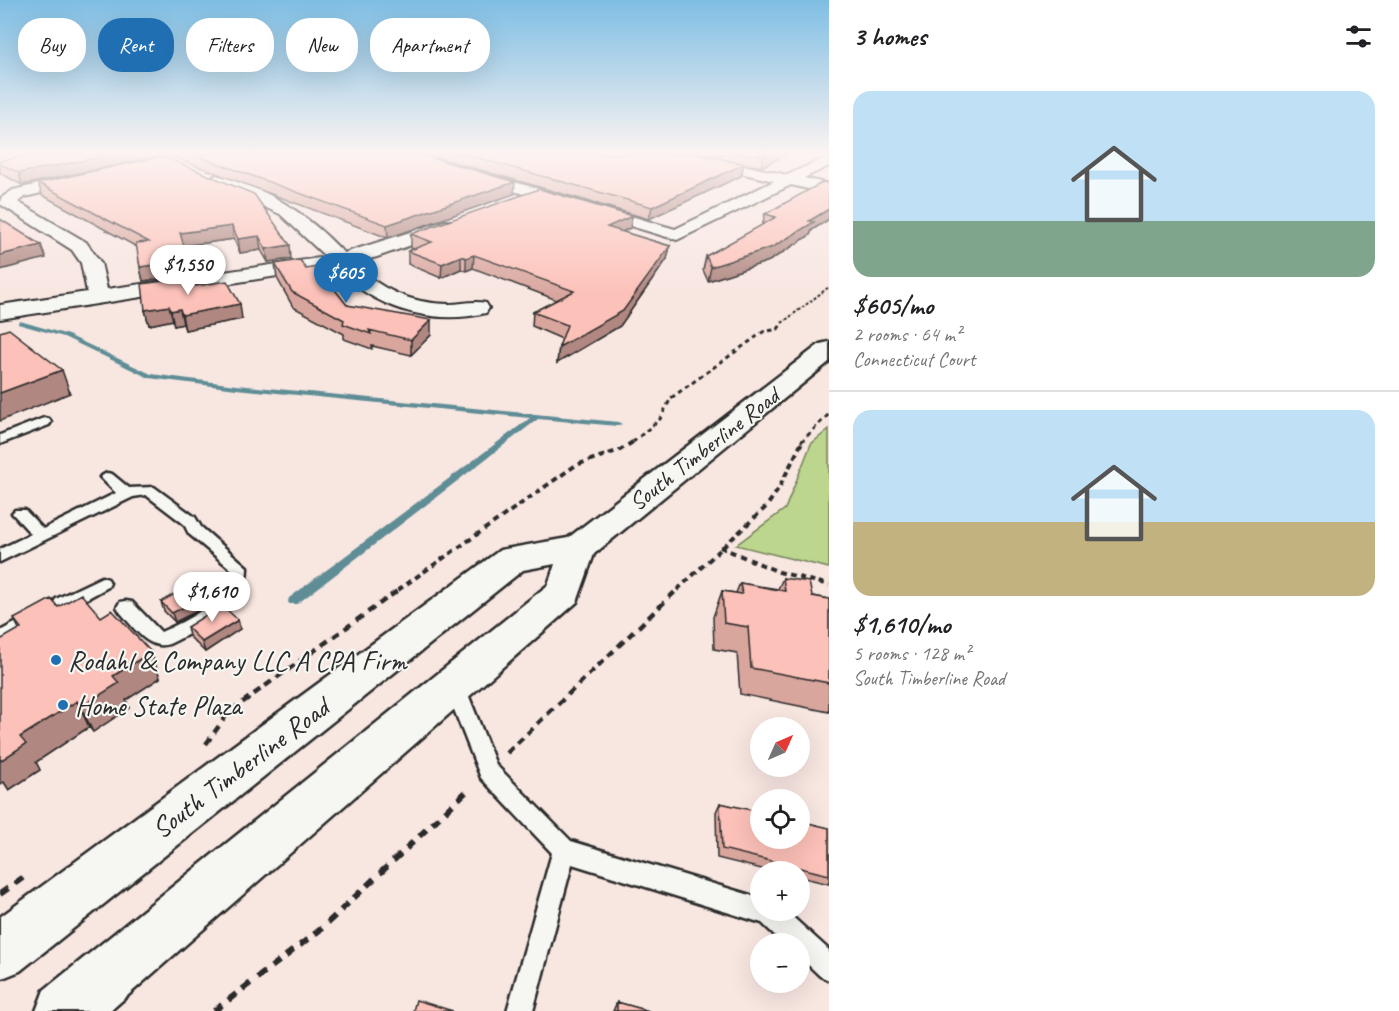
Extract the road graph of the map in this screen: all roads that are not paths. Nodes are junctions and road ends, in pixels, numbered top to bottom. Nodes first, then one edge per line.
1 (8, 201) edge
2 (264, 201) edge
3 (516, 201) edge
4 (566, 201) edge
5 (746, 201) edge
6 (508, 204) edge
7 (468, 219) edge
8 (338, 260) junction
9 (98, 297) junction
10 (478, 308) dead end
11 (0, 312) edge
12 (829, 349) edge
13 (44, 422) dead end
14 (0, 440) edge
15 (107, 477) dead end
16 (126, 494) junction
17 (20, 513) dead end
18 (41, 536) junction
19 (578, 548) junction
20 (0, 556) edge
21 (102, 583) dead end
22 (126, 607) dead end
23 (0, 639) edge
24 (454, 684) junction
25 (564, 850) junction
26 (0, 951) edge
27 (829, 967) edge
28 (65, 1011) edge
29 (520, 1011) edge

1 - 9 street
2 - 8 street
3 - 6 street
4 - 5 street
7 - 8 street
8 - 9 street
8 - 10 street
9 - 11 street
12 - 19 main road, South Timberline Road
13 - 14 lane
15 - 16 lane
16 - 18 lane
16 - 22 lane
17 - 18 lane
18 - 20 lane
19 - 24 main road
19 - 26 main road, South Timberline Road
21 - 23 lane
24 - 25 lane
24 - 28 main road
25 - 27 lane
25 - 29 lane

